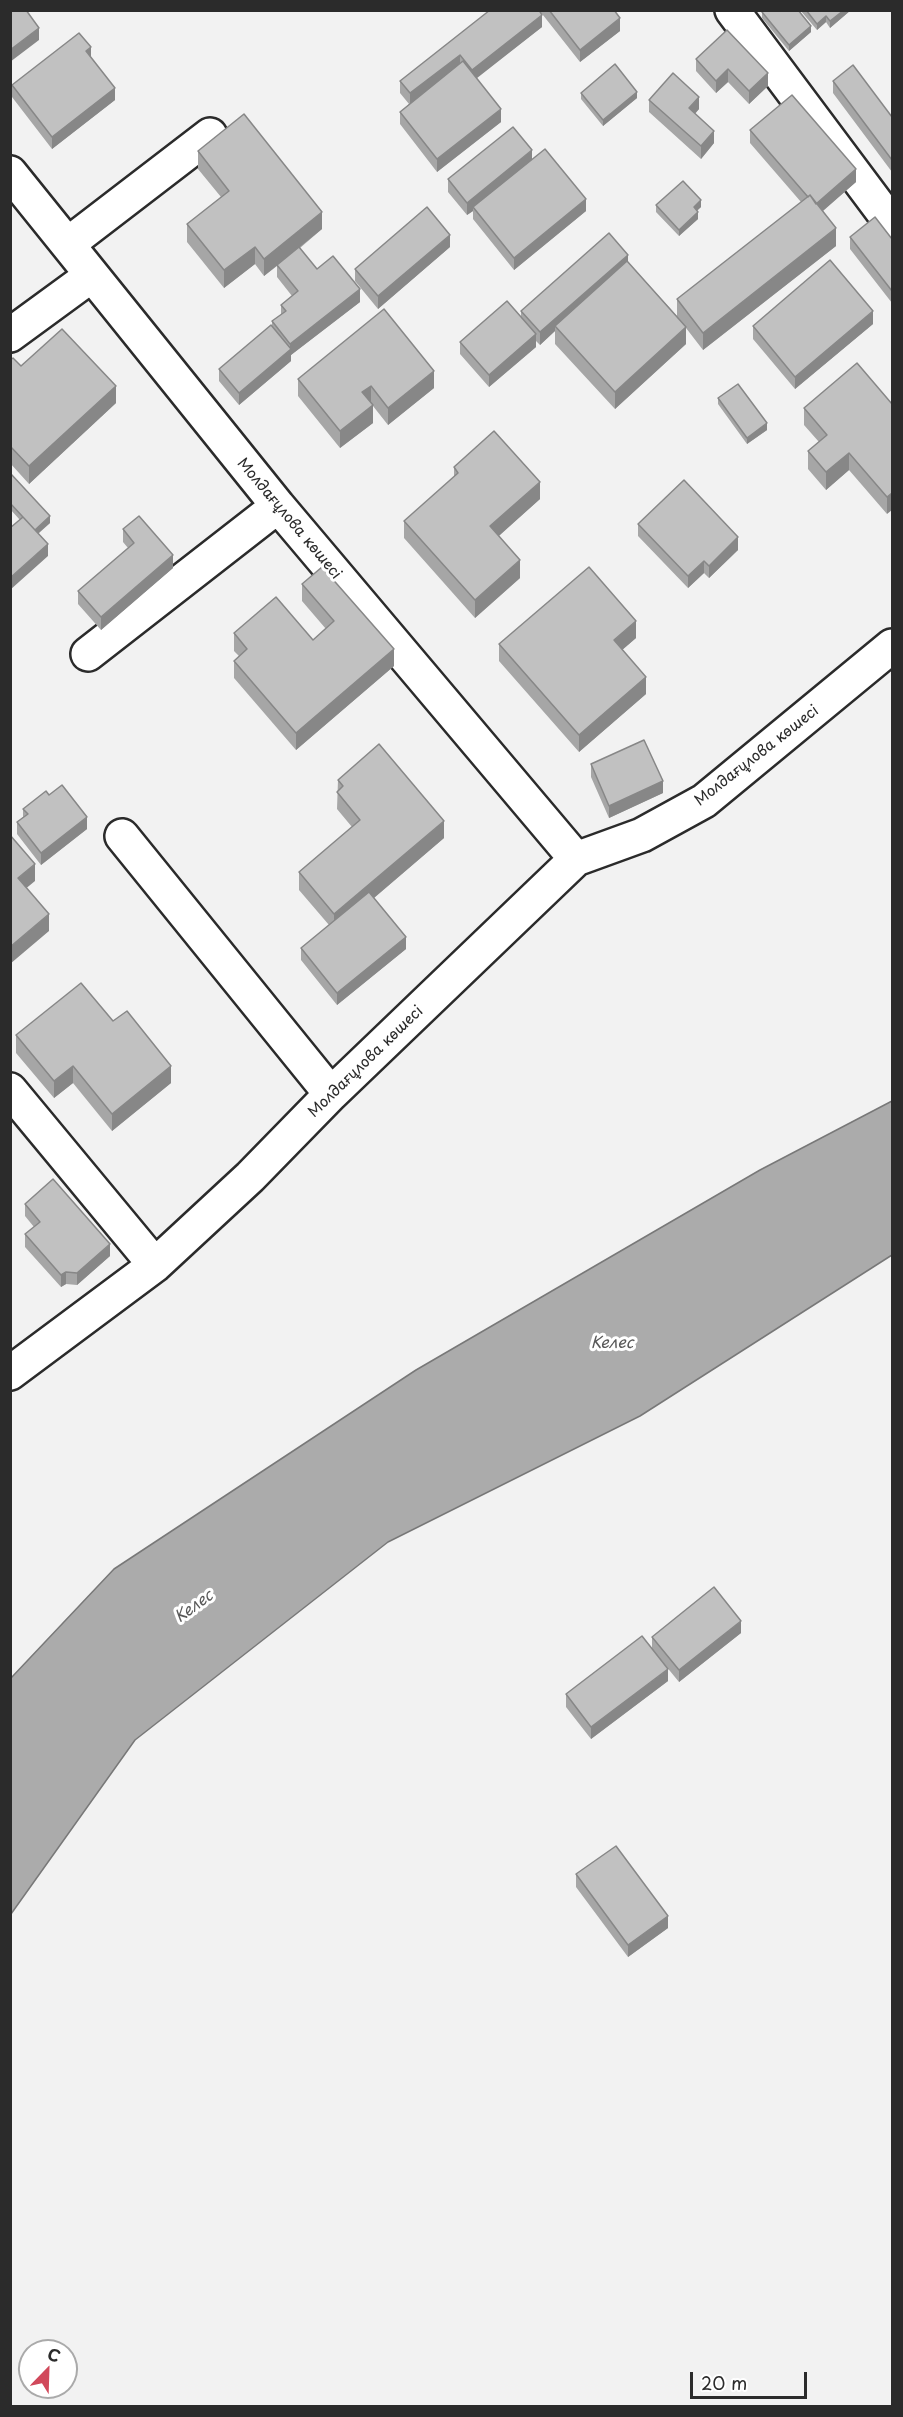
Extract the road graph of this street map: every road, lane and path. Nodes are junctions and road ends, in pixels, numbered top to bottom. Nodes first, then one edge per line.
1 (732, 10) edge
2 (210, 135) dead end
3 (10, 173) edge
4 (892, 224) edge
5 (68, 244) junction
6 (92, 275) junction
7 (10, 335) edge
8 (278, 506) junction
9 (892, 646) edge
10 (88, 654) dead end
11 (122, 836) dead end
12 (576, 859) junction
13 (10, 1090) edge
14 (331, 1094) junction
15 (156, 1265) junction
16 (10, 1373) edge

1 - 4 street
2 - 5 street
3 - 5 street, Молдағұлова көшесі
5 - 6 street, Молдағұлова көшесі
6 - 7 street
6 - 8 street, Молдағұлова көшесі
8 - 10 street
8 - 12 street, Молдағұлова көшесі
9 - 12 street, Молдағұлова көшесі
11 - 14 street
12 - 14 street, Молдағұлова көшесі
13 - 15 street
14 - 15 street, Молдағұлова көшесі
15 - 16 street, Молдағұлова көшесі

